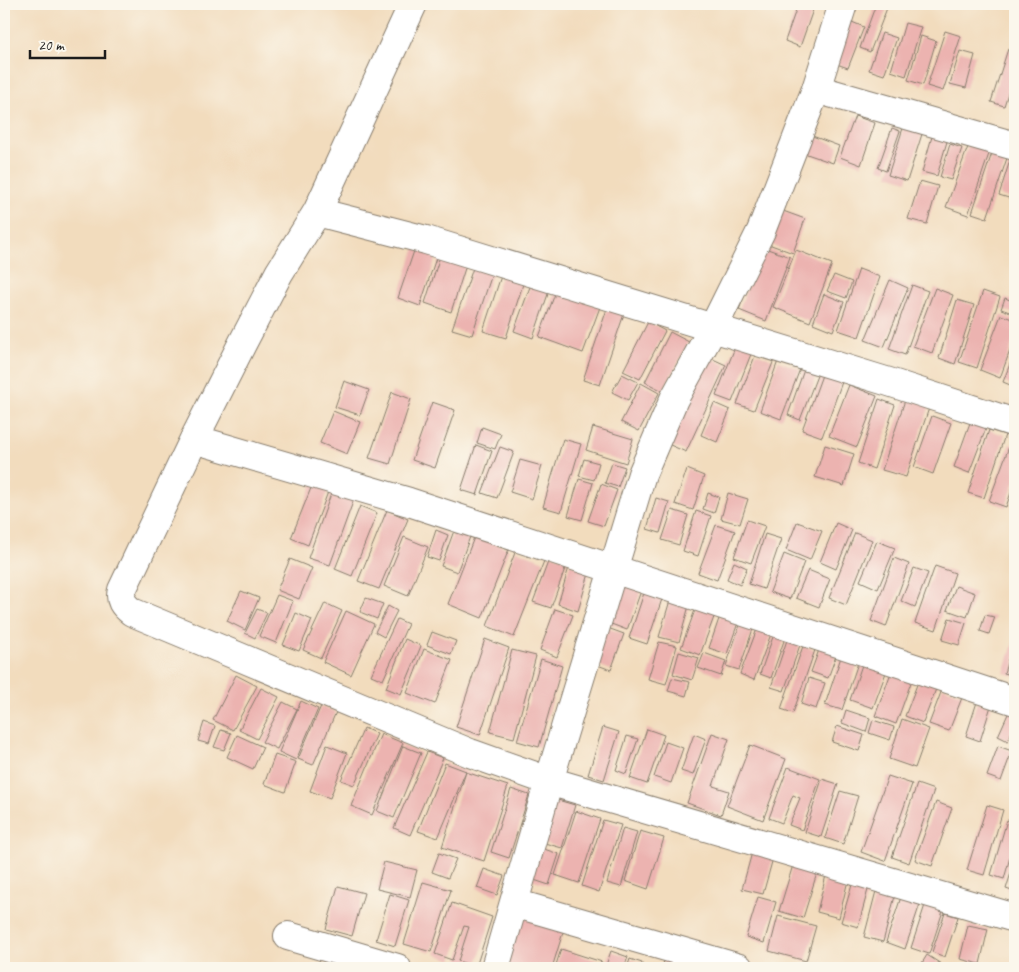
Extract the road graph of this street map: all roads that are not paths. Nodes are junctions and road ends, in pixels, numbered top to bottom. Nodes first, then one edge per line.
1 (413, 4) edge
2 (843, 4) edge
3 (816, 89) junction
4 (1015, 146) edge
5 (317, 212) junction
6 (714, 328) junction
7 (1015, 423) edge
8 (194, 439) junction
9 (612, 569) junction
10 (1015, 701) edge
11 (549, 781) junction
12 (514, 903) junction
13 (1015, 918) edge
14 (288, 936) dead end
15 (397, 968) edge
16 (495, 968) edge
17 (739, 968) edge

1 - 5 street
2 - 3 street
3 - 4 street
3 - 6 street
5 - 6 street
5 - 8 street
6 - 7 street
6 - 9 street
8 - 9 street
8 - 11 street
9 - 10 street
9 - 11 street
11 - 12 street
11 - 13 street
12 - 16 street
12 - 17 street
14 - 15 street

